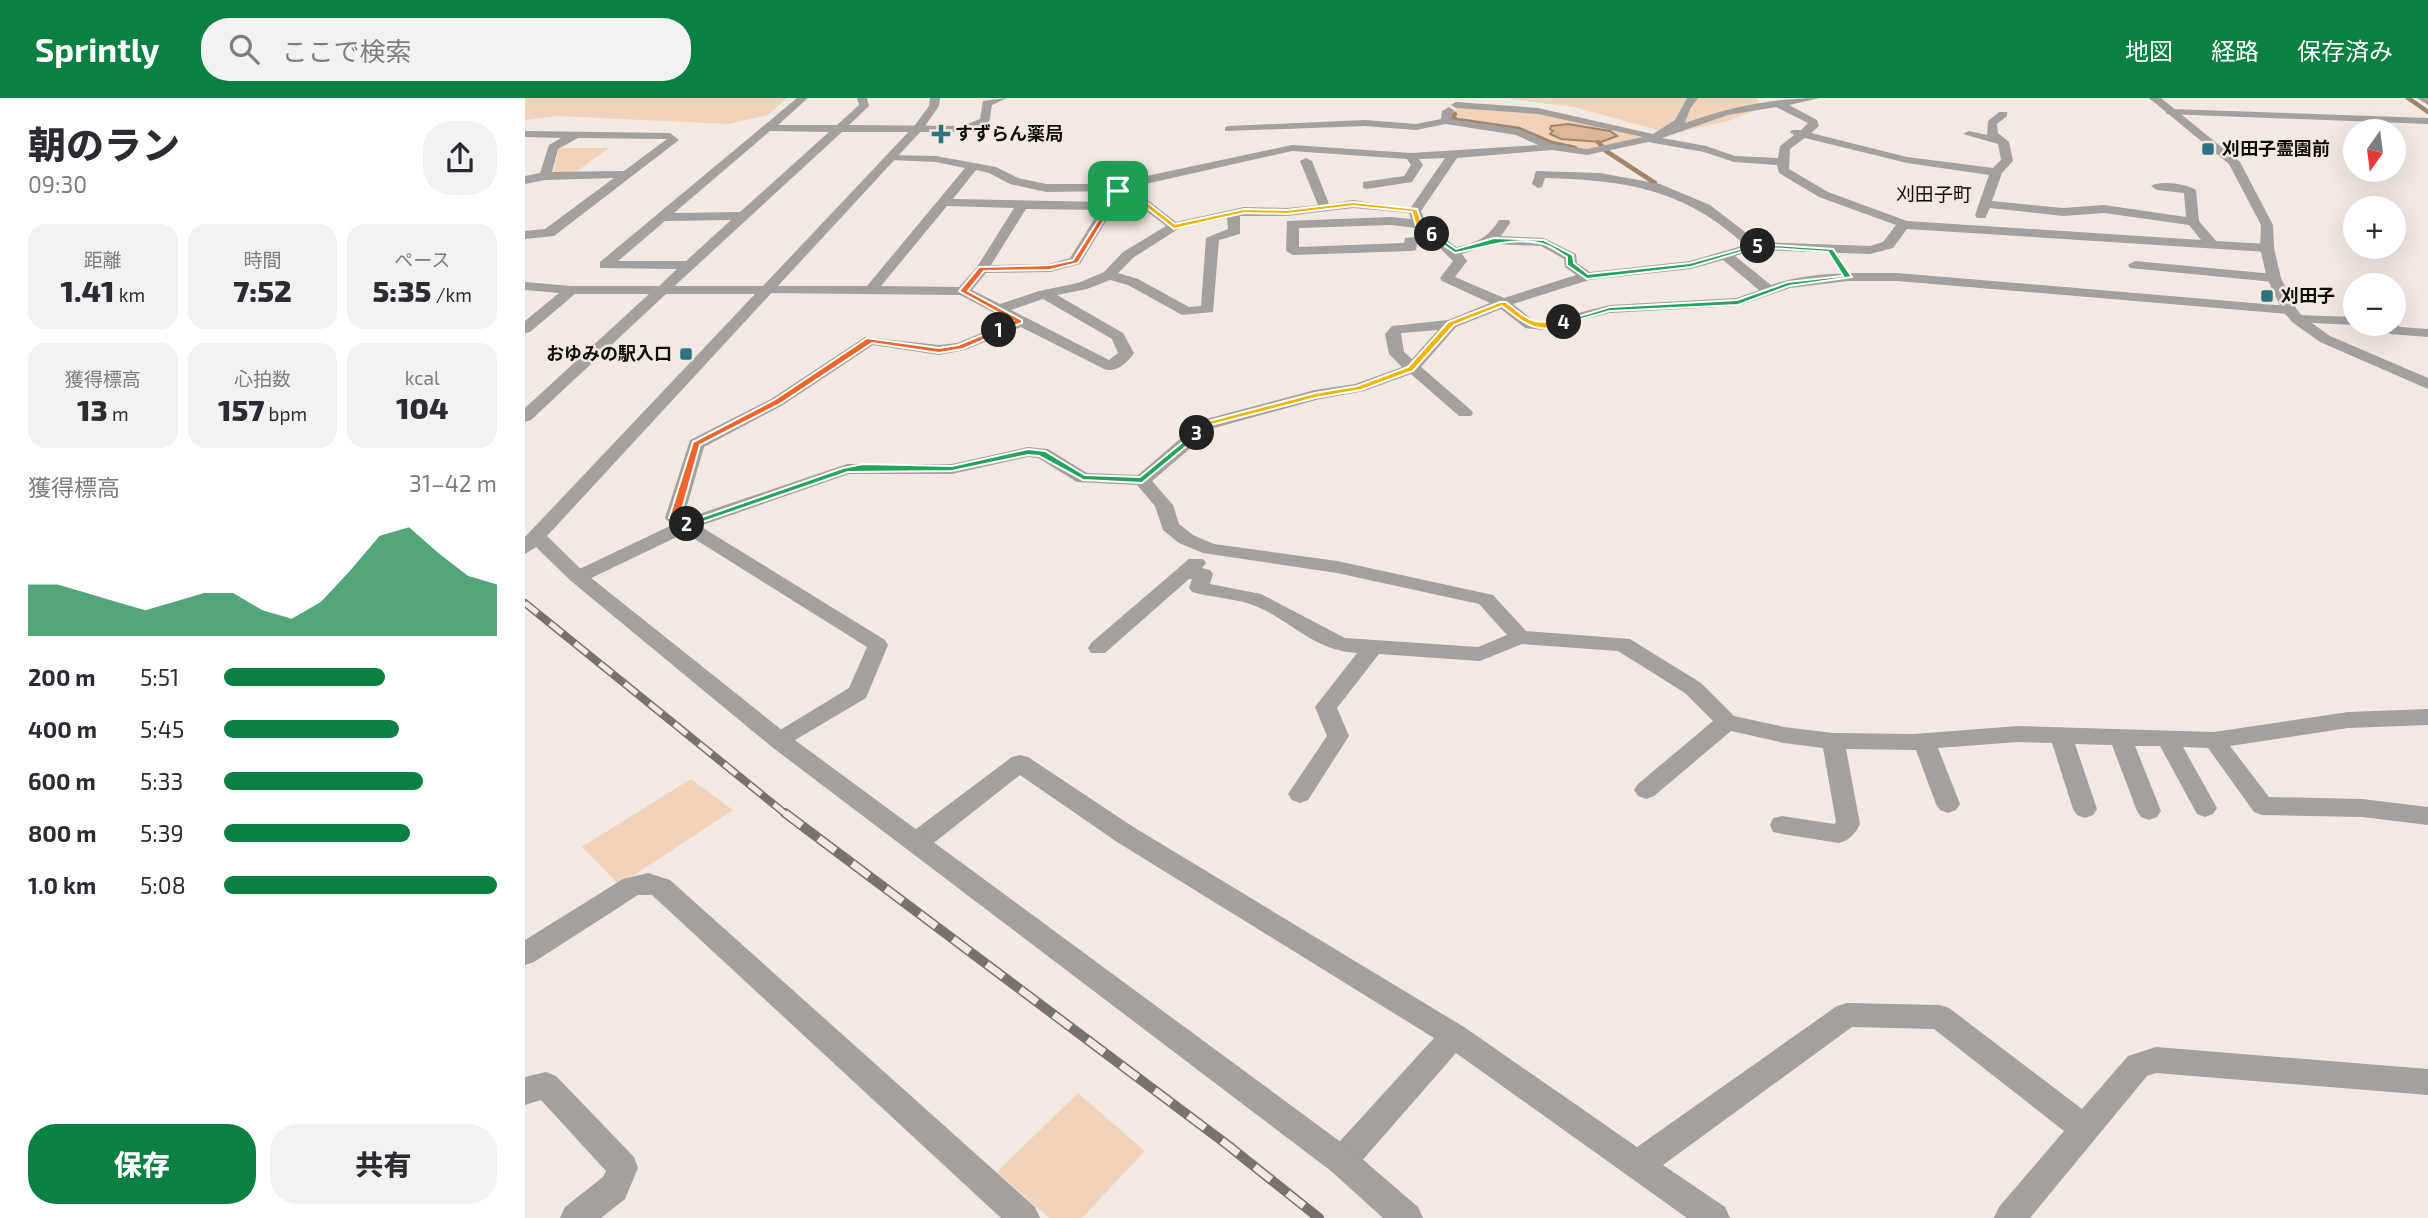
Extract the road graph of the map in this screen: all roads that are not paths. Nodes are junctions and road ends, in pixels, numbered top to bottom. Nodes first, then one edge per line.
1 (803, 98) edge
2 (862, 98) edge
3 (935, 98) edge
4 (1002, 98) edge
5 (1693, 98) edge
6 (1815, 98) edge
7 (2154, 98) edge
8 (2189, 98) edge
9 (2422, 98) edge
10 (1452, 101) edge
11 (2428, 102) edge
12 (1778, 104) junction
13 (2171, 112) junction
14 (2003, 114) dead end
15 (2217, 114) junction
16 (1446, 121) junction
17 (2428, 121) edge
18 (919, 127) junction
19 (768, 128) junction
20 (840, 128) junction
21 (1229, 129) dead end
22 (1787, 130) dead end
23 (525, 134) edge
24 (577, 134) junction
25 (1804, 134) junction
26 (1969, 134) dead end
27 (1650, 138) junction
28 (2003, 142) junction
29 (1552, 147) junction
30 (1587, 152) junction
31 (1361, 154) junction
32 (1453, 155) junction
33 (1411, 156) junction
34 (891, 157) junction
35 (1306, 161) junction
36 (1782, 162) junction
37 (1289, 164) dead end
38 (973, 166) junction
39 (1414, 172) junction
40 (1996, 172) junction
41 (629, 174) junction
42 (1442, 174) junction
43 (1600, 175) junction
44 (545, 176) junction
45 (525, 180) edge
46 (1538, 184) dead end
47 (1367, 185) dead end
48 (1114, 189) junction
49 (1595, 193) dead end
50 (2157, 196) junction
51 (2175, 199) junction
52 (944, 202) junction
53 (1985, 204) junction
54 (1022, 205) junction
55 (1108, 206) junction
56 (1325, 208) junction
57 (1233, 214) junction
58 (743, 216) junction
59 (660, 217) junction
60 (1417, 217) junction
61 (2193, 222) junction
62 (1504, 223) dead end
63 (1903, 225) junction
64 (1174, 226) junction
65 (1975, 229) junction
66 (525, 235) edge
67 (1439, 239) junction
68 (1494, 240) junction
69 (2212, 244) junction
70 (1754, 246) junction
71 (2267, 248) junction
72 (1831, 250) junction
73 (1455, 251) junction
74 (1725, 254) junction
75 (689, 265) junction
76 (2135, 265) dead end
77 (982, 269) junction
78 (1109, 275) junction
79 (1587, 276) junction
80 (1848, 277) junction
81 (2274, 278) junction
82 (525, 286) edge
83 (766, 289) junction
84 (571, 290) junction
85 (662, 290) junction
86 (871, 290) junction
87 (963, 291) junction
88 (1769, 291) junction
89 (1044, 294) junction
90 (1503, 303) junction
91 (998, 310) junction
92 (2293, 315) junction
93 (2343, 320) edge
94 (1019, 322) junction
95 (1451, 324) junction
96 (525, 328) edge
97 (2406, 332) edge
98 (2428, 333) edge
99 (1414, 365) junction
100 (2427, 383) edge
101 (1465, 413) dead end
102 (525, 417) edge
103 (1142, 480) junction
104 (688, 524) junction
105 (531, 542) edge
106 (1210, 549) junction
107 (1187, 573) junction
108 (578, 577) junction
109 (1520, 637) junction
110 (1373, 647) junction
111 (1098, 648) dead end
112 (2428, 718) edge
113 (1727, 722) junction
114 (2061, 735) junction
115 (2120, 737) junction
116 (2167, 739) junction
117 (2214, 740) junction
118 (779, 741) junction
119 (1833, 741) junction
120 (1924, 741) junction
121 (1646, 790) dead end
122 (1300, 794) dead end
123 (1948, 804) dead end
124 (2205, 808) dead end
125 (2085, 809) dead end
126 (2149, 811) dead end
127 (2428, 816) edge
128 (1782, 825) dead end
129 (917, 842) junction
130 (525, 954) edge
131 (1454, 1036) junction
132 (2428, 1082) edge
133 (525, 1091) edge
134 (2086, 1130) junction
135 (1342, 1161) junction
136 (1636, 1166) junction
137 (576, 1218) edge
138 (1024, 1218) edge
139 (1407, 1218) edge
140 (1714, 1218) edge
141 (2010, 1218) edge

1 - 19 street
2 - 20 street
3 - 18 street
4 - 18 street
5 - 27 street
6 - 12 street
7 - 13 street
8 - 15 street
9 - 11 street
10 - 16 street
10 - 27 street
12 - 25 street
12 - 27 street
13 - 15 street
13 - 71 street
14 - 28 street
15 - 17 street
16 - 21 street
16 - 29 street
18 - 20 street
18 - 34 street
19 - 20 street
19 - 59 street
20 - 58 street
22 - 25 street
23 - 24 street
24 - 41 street
24 - 44 street
25 - 36 street
25 - 40 street
26 - 28 street
27 - 30 street
27 - 36 street
28 - 40 street
29 - 30 street
29 - 32 street
30 - 43 street
31 - 33 street
31 - 35 street
31 - 48 street
32 - 33 street
32 - 42 street
33 - 39 street
34 - 38 street
34 - 83 street
35 - 37 street
35 - 56 street
36 - 63 street
38 - 48 street
38 - 52 street
39 - 42 street
39 - 47 street
40 - 53 street
41 - 44 street
41 - 66 street
42 - 60 street
43 - 46 street
43 - 49 street
43 - 70 street
44 - 45 street
48 - 55 street
48 - 64 street
50 - 51 street
50 - 51 street
50 - 53 street
51 - 61 street
51 - 61 street
52 - 54 street
52 - 86 street
53 - 65 street
54 - 55 street
54 - 77 street
55 - 77 street
56 - 57 street
56 - 60 street
57 - 64 street
57 - 78 street
58 - 59 street
58 - 75 street
59 - 75 street
60 - 67 street
60 - 67 street
61 - 69 street
62 - 68 street
63 - 65 street
63 - 72 street
64 - 78 street
65 - 69 street
67 - 73 street
68 - 73 street
68 - 79 street
69 - 71 street
70 - 72 street
70 - 74 street
71 - 81 street
72 - 80 street
73 - 90 street
74 - 79 street
74 - 88 street
75 - 85 street
76 - 81 street
77 - 87 street
78 - 89 street
79 - 90 street
80 - 88 street
80 - 92 street
81 - 92 street
82 - 84 street
83 - 85 street
83 - 86 street
83 - 105 street
84 - 85 street
84 - 96 street
85 - 102 street
86 - 87 street
87 - 91 street
88 - 90 street
89 - 91 street
89 - 94 street
90 - 95 street
91 - 94 street
92 - 93 street
92 - 100 street
94 - 104 street
95 - 99 street
95 - 99 street
97 - 98 street
99 - 101 street
99 - 103 street
103 - 104 street
103 - 106 street
104 - 108 street
104 - 118 street
105 - 108 street
106 - 107 street
106 - 109 street
107 - 110 street
107 - 111 street
108 - 118 street
109 - 110 street
109 - 113 street
110 - 122 street
112 - 117 street
113 - 119 street
113 - 121 street
114 - 115 street
114 - 120 street
114 - 125 street
115 - 116 street
115 - 126 street
116 - 117 street
116 - 124 street
117 - 127 street
118 - 129 street
119 - 120 street
119 - 128 street
120 - 123 street
129 - 131 street
129 - 135 street
130 - 138 street
131 - 135 street
131 - 136 street
132 - 134 street
133 - 137 street
134 - 136 street
134 - 141 street
135 - 139 street
136 - 140 street

